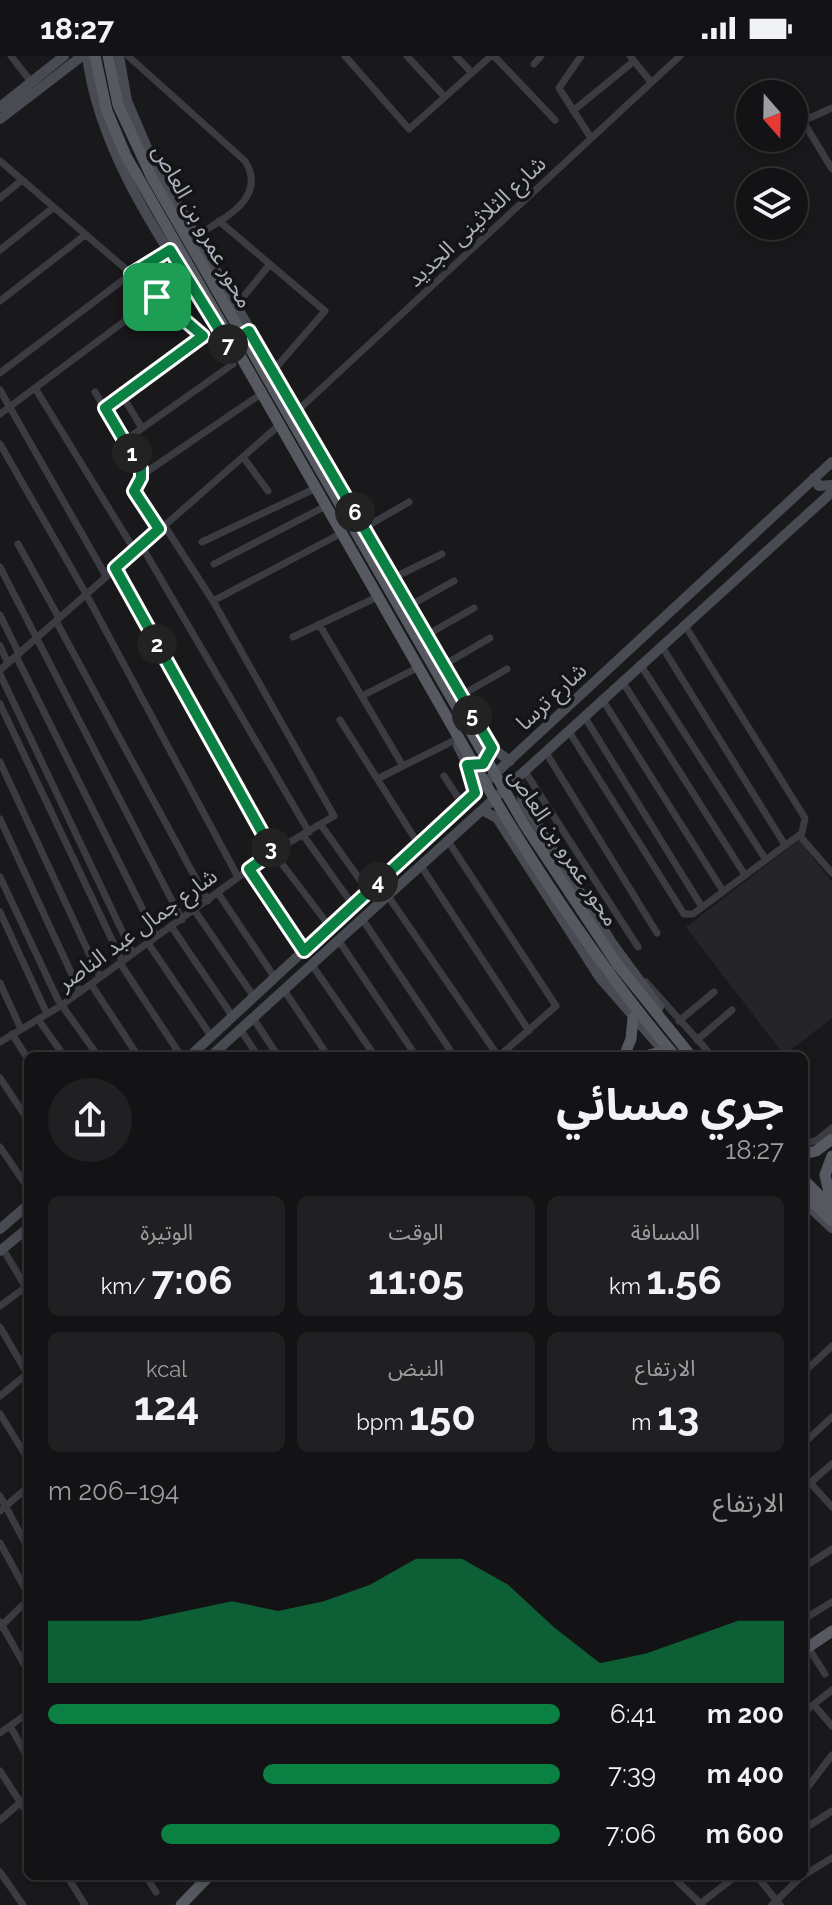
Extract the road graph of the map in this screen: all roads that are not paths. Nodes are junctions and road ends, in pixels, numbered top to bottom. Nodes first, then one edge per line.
1 (11, 56) edge
2 (108, 56) edge
3 (119, 56) edge
4 (128, 56) edge
5 (345, 56) edge
6 (407, 56) edge
7 (456, 56) edge
8 (492, 56) edge
9 (541, 56) edge
10 (581, 56) edge
11 (89, 57) edge
12 (57, 58) edge
13 (632, 58) edge
14 (675, 58) edge
15 (534, 64) dead end
16 (472, 73) junction
17 (651, 82) junction
18 (32, 83) junction
19 (445, 97) junction
20 (2, 101) edge
21 (832, 108) edge
22 (573, 111) junction
23 (0, 119) edge
24 (808, 119) edge
25 (555, 120) dead end
26 (808, 129) edge
27 (591, 138) junction
28 (2, 165) edge
29 (832, 169) edge
30 (22, 180) junction
31 (0, 198) edge
32 (54, 207) junction
33 (219, 221) junction
34 (85, 235) junction
35 (194, 237) junction
36 (0, 250) edge
37 (170, 250) junction
38 (157, 258) junction
39 (270, 264) junction
40 (131, 274) junction
41 (187, 286) dead end
42 (157, 297) junction
43 (0, 301) edge
44 (235, 307) junction
45 (249, 331) junction
46 (203, 336) junction
47 (228, 344) junction
48 (235, 363) junction
49 (272, 372) junction
50 (0, 373) edge
51 (35, 388) junction
52 (0, 390) edge
53 (95, 392) dead end
54 (122, 395) junction
55 (258, 396) junction
56 (11, 406) junction
57 (105, 408) junction
58 (296, 412) junction
59 (0, 414) edge
60 (277, 427) junction
61 (142, 428) junction
62 (124, 441) junction
63 (0, 444) edge
64 (243, 457) junction
65 (832, 462) edge
66 (142, 475) junction
67 (814, 478) junction
68 (832, 485) edge
69 (314, 489) junction
70 (268, 491) dead end
71 (832, 492) edge
72 (409, 502) dead end
73 (324, 507) junction
74 (780, 510) junction
75 (804, 518) junction
76 (161, 527) junction
77 (364, 528) junction
78 (340, 534) junction
79 (202, 542) dead end
80 (18, 544) dead end
81 (138, 548) junction
82 (442, 554) dead end
83 (214, 564) dead end
84 (0, 567) edge
85 (115, 568) junction
86 (106, 576) junction
87 (393, 578) junction
88 (454, 581) dead end
89 (85, 592) junction
90 (375, 598) junction
91 (213, 601) junction
92 (409, 606) junction
93 (474, 608) dead end
94 (0, 615) edge
95 (58, 619) junction
96 (319, 624) junction
97 (684, 624) junction
98 (425, 636) junction
99 (293, 637) dead end
100 (490, 638) dead end
101 (37, 639) junction
102 (661, 645) junction
103 (0, 646) edge
104 (18, 655) junction
105 (8, 663) junction
106 (640, 664) junction
107 (442, 666) junction
108 (415, 669) junction
109 (507, 669) dead end
110 (0, 672) edge
111 (622, 681) junction
112 (362, 696) junction
113 (460, 696) junction
114 (602, 699) junction
115 (0, 704) edge
116 (584, 716) junction
117 (340, 720) dead end
118 (568, 730) junction
119 (455, 740) junction
120 (492, 748) junction
121 (545, 751) junction
122 (510, 761) junction
123 (0, 762) edge
124 (467, 765) junction
125 (403, 766) junction
126 (520, 774) junction
127 (444, 776) dead end
128 (377, 779) junction
129 (475, 793) junction
130 (523, 802) junction
131 (463, 805) junction
132 (482, 810) junction
133 (0, 819) edge
134 (498, 820) junction
135 (321, 825) junction
136 (306, 834) junction
137 (799, 835) junction
138 (448, 841) junction
139 (419, 845) junction
140 (785, 845) junction
141 (273, 852) junction
142 (766, 860) junction
143 (421, 866) junction
144 (249, 869) junction
145 (832, 873) edge
146 (745, 875) junction
147 (0, 877) edge
148 (238, 877) junction
149 (368, 891) junction
150 (723, 891) junction
151 (218, 893) junction
152 (388, 896) junction
153 (208, 901) junction
154 (353, 905) junction
155 (702, 907) junction
156 (195, 911) junction
157 (0, 912) edge
158 (182, 920) junction
159 (363, 920) junction
160 (171, 926) junction
161 (330, 927) junction
162 (657, 933) dead end
163 (156, 936) junction
164 (339, 941) junction
165 (148, 943) junction
166 (638, 947) dead end
167 (304, 951) junction
168 (133, 954) junction
169 (625, 961) junction
170 (121, 962) junction
171 (312, 965) junction
172 (100, 977) junction
173 (275, 978) junction
174 (0, 983) edge
175 (91, 984) junction
176 (284, 990) junction
177 (80, 992) junction
178 (714, 992) dead end
179 (254, 997) junction
180 (62, 1005) junction
181 (732, 1010) dead end
182 (47, 1014) junction
183 (233, 1017) junction
184 (253, 1018) junction
185 (633, 1018) junction
186 (38, 1019) junction
187 (679, 1021) junction
188 (21, 1029) junction
189 (240, 1029) junction
190 (529, 1031) junction
191 (12, 1034) junction
192 (211, 1036) junction
193 (1, 1040) edge
194 (697, 1040) junction
195 (61, 1052) edge
196 (95, 1052) edge
197 (135, 1052) edge
198 (178, 1052) edge
199 (194, 1052) edge
200 (223, 1052) edge
201 (255, 1052) edge
202 (275, 1052) edge
203 (325, 1052) edge
204 (372, 1052) edge
205 (413, 1052) edge
206 (451, 1052) edge
207 (496, 1052) edge
208 (511, 1052) edge
209 (626, 1052) edge
210 (667, 1052) edge
211 (668, 1052) edge
212 (691, 1052) edge
213 (691, 1052) edge
214 (708, 1052) edge
215 (24, 1053) edge
216 (0, 1078) edge
217 (24, 1114) edge
218 (832, 1128) edge
219 (832, 1139) edge
220 (808, 1143) edge
221 (0, 1147) edge
222 (808, 1153) edge
223 (832, 1156) edge
224 (9, 1160) junction
225 (0, 1166) edge
226 (808, 1181) edge
227 (24, 1182) edge
228 (808, 1198) edge
229 (832, 1205) edge
230 (808, 1206) edge
231 (24, 1208) edge
232 (832, 1221) edge
233 (832, 1228) edge
234 (0, 1229) edge
235 (24, 1231) edge
236 (2, 1250) edge
237 (24, 1284) edge
238 (24, 1291) edge
239 (0, 1306) edge
240 (0, 1327) edge
241 (832, 1346) edge
242 (24, 1367) edge
243 (808, 1368) edge
244 (24, 1377) edge
245 (0, 1396) edge
246 (0, 1414) edge
247 (832, 1417) edge
248 (808, 1439) edge
249 (24, 1453) edge
250 (832, 1464) edge
251 (808, 1481) edge
252 (810, 1483) junction
253 (24, 1491) edge
254 (0, 1496) edge
255 (832, 1507) edge
256 (3, 1509) edge
257 (24, 1542) edge
258 (0, 1543) edge
259 (832, 1549) edge
260 (808, 1561) edge
261 (24, 1587) edge
262 (832, 1602) edge
263 (24, 1604) edge
264 (808, 1617) edge
265 (1, 1625) edge
266 (832, 1631) edge
267 (808, 1648) edge
268 (808, 1652) edge
269 (24, 1664) edge
270 (825, 1674) dead end
271 (832, 1690) edge
272 (814, 1705) junction
273 (808, 1709) edge
274 (24, 1718) edge
275 (10, 1726) junction
276 (832, 1726) edge
277 (0, 1733) edge
278 (24, 1751) edge
279 (832, 1755) edge
280 (0, 1771) edge
281 (808, 1787) edge
282 (24, 1799) edge
283 (20, 1802) junction
284 (24, 1808) edge
285 (832, 1811) edge
286 (0, 1820) edge
287 (808, 1826) edge
288 (832, 1858) edge
289 (0, 1872) edge
290 (808, 1872) edge
291 (69, 1880) edge
292 (148, 1880) edge
293 (205, 1880) edge
294 (676, 1880) edge
295 (731, 1880) edge
296 (760, 1880) edge
297 (799, 1880) edge
298 (156, 1892) dead end
299 (701, 1904) edge
300 (777, 1904) edge
301 (23, 1905) edge
302 (85, 1905) edge
303 (181, 1905) edge

1 - 18 street
2 - 212 main road, محور عمرو بن العاص, bridge
3 - 35 street
4 - 33 street
5 - 19 street
6 - 19 street
7 - 16 street
8 - 16 street
8 - 25 street
9 - 15 street
10 - 22 street
11 - 23 street
11 - 37 street
11 - 211 main road, محور عمرو بن العاص, bridge
12 - 18 street
13 - 17 street
13 - 22 street
14 - 17 street, شارع الثلاثينى الجديد
16 - 19 street
17 - 27 street, شارع الثلاثينى الجديد
18 - 20 street
21 - 24 street
22 - 27 street
26 - 29 street
27 - 58 street, شارع الثلاثينى الجديد
28 - 30 street
30 - 31 street
30 - 32 street
32 - 34 street
32 - 36 street
33 - 35 street
33 - 39 street
34 - 40 street
34 - 43 street
35 - 37 street
35 - 44 street
37 - 38 street
37 - 47 street
38 - 40 street
38 - 41 street
39 - 44 street
39 - 49 street
40 - 42 street
40 - 50 street
42 - 46 street
42 - 51 street
44 - 45 street
45 - 47 street
45 - 49 street
46 - 48 street
46 - 54 street
47 - 48 street
48 - 55 street
48 - 61 street
49 - 58 street
51 - 56 street
51 - 81 street
52 - 56 street
53 - 57 street
54 - 57 street
54 - 61 street
55 - 60 street
55 - 66 street
56 - 59 street
56 - 86 street
57 - 62 street
58 - 77 street
60 - 64 street
60 - 69 street
61 - 62 street
62 - 66 street
63 - 89 street
64 - 70 street
64 - 76 street
65 - 67 street, شارع ترسا
66 - 76 street
67 - 68 street
67 - 74 street, شارع ترسا
69 - 73 street
69 - 79 street
71 - 75 street, شارع ترسا
72 - 77 street
73 - 78 street
73 - 83 street
74 - 75 street
74 - 122 street, شارع ترسا
75 - 97 street, شارع ترسا
76 - 81 street
76 - 91 street
77 - 87 street
78 - 90 street
78 - 91 street
80 - 95 street
81 - 85 street
81 - 136 street
82 - 87 street
84 - 101 street
85 - 86 street
85 - 141 street
86 - 89 street
87 - 92 street
88 - 92 street
89 - 95 street
89 - 148 street
90 - 96 street
90 - 108 street
91 - 135 street, شارع جمال عبد الناصر
92 - 98 street
93 - 98 street
94 - 104 street
95 - 101 street
95 - 153 street
96 - 99 street
96 - 112 street
97 - 102 street, شارع ترسا
97 - 137 street
98 - 107 street
100 - 107 street
101 - 104 street
101 - 158 street
102 - 106 street, شارع ترسا
102 - 140 street
103 - 105 street
104 - 105 street
104 - 163 street
105 - 110 street
106 - 111 street, شارع ترسا
106 - 142 street
107 - 113 street
108 - 112 street
108 - 119 street
109 - 113 street
110 - 168 street
111 - 114 street, شارع ترسا
111 - 146 street
112 - 125 street
113 - 120 street
114 - 116 street, شارع ترسا
114 - 150 street
115 - 170 street
116 - 118 street, شارع ترسا
116 - 155 street
117 - 128 street
118 - 121 street, شارع ترسا
118 - 155 street
119 - 124 street
119 - 125 street
120 - 122 street
120 - 124 street
121 - 126 street, شارع ترسا
121 - 162 street
122 - 129 street, شارع ترسا
123 - 172 street
124 - 129 street
125 - 128 street
126 - 130 street
126 - 132 street, شارع ترسا
126 - 166 street
127 - 131 street
128 - 139 street
129 - 131 street, شارع ترسا
130 - 134 street
130 - 169 street
131 - 139 street, شارع ترسا
132 - 134 street
132 - 138 street, شارع ترسا
133 - 177 street
134 - 185 street
135 - 136 street, شارع جمال عبد الناصر
135 - 149 street
136 - 141 street, شارع جمال عبد الناصر
136 - 154 street
137 - 140 street
137 - 145 street
138 - 143 street, شارع ترسا
138 - 190 street
139 - 149 street, شارع ترسا
140 - 142 street
141 - 144 street, شارع جمال عبد الناصر
141 - 161 street
142 - 146 street
143 - 152 street, شارع ترسا
143 - 190 street
144 - 148 street, شارع جمال عبد الناصر
144 - 167 street
146 - 150 street
147 - 180 street
148 - 151 street, شارع جمال عبد الناصر
149 - 154 street, شارع ترسا
150 - 155 street
151 - 153 street, شارع جمال عبد الناصر
151 - 173 street
152 - 159 street, شارع ترسا
152 - 207 street
153 - 156 street, شارع جمال عبد الناصر
154 - 161 street, شارع ترسا
156 - 158 street, شارع جمال عبد الناصر
156 - 179 street
157 - 182 street
158 - 160 street, شارع جمال عبد الناصر
159 - 164 street, شارع ترسا
159 - 206 street
160 - 163 street, شارع جمال عبد الناصر
160 - 183 street
161 - 167 street, شارع ترسا
163 - 165 street, شارع جمال عبد الناصر
164 - 171 street, شارع ترسا
164 - 205 street
165 - 168 street, شارع جمال عبد الناصر
165 - 192 street
167 - 173 street, شارع ترسا
168 - 170 street, شارع جمال عبد الناصر
169 - 187 street
169 - 213 street
170 - 172 street, شارع جمال عبد الناصر
170 - 198 street
171 - 176 street, شارع ترسا
171 - 204 street
172 - 175 street, شارع جمال عبد الناصر
173 - 179 street, شارع ترسا
174 - 188 street
175 - 177 street, شارع جمال عبد الناصر
175 - 197 street
176 - 184 street, شارع ترسا
176 - 203 street
177 - 180 street, شارع جمال عبد الناصر
178 - 187 street
179 - 183 street, شارع ترسا
180 - 182 street, شارع جمال عبد الناصر
180 - 196 street
181 - 194 street
182 - 186 street, شارع جمال عبد الناصر
183 - 192 street, شارع ترسا
184 - 189 street, شارع ترسا
184 - 202 street
185 - 209 main road
185 - 210 street
186 - 188 street, شارع جمال عبد الناصر
186 - 195 street
187 - 194 street
188 - 191 street, شارع جمال عبد الناصر
189 - 200 street, شارع ترسا
189 - 201 street
190 - 208 street
191 - 193 street, شارع جمال عبد الناصر
191 - 215 street
192 - 199 street, شارع ترسا
194 - 214 street
216 - 217 street
218 - 220 street
219 - 222 main road
221 - 224 street
223 - 229 main road, bridge
224 - 225 street
224 - 227 street
226 - 229 main road
228 - 232 main road
230 - 233 street
231 - 234 street
235 - 236 street
236 - 237 street
238 - 239 street
240 - 242 street
241 - 243 street
244 - 245 street
246 - 249 street
247 - 248 street
250 - 252 street
251 - 252 street
252 - 255 street
253 - 256 street
254 - 256 street
256 - 257 street
258 - 261 street
259 - 260 street
262 - 264 street
263 - 265 street
265 - 269 street
266 - 267 main road
268 - 270 street
271 - 272 street
272 - 273 street
272 - 276 street
274 - 275 street
275 - 277 street
275 - 278 street
279 - 281 street
280 - 283 street
282 - 283 street
283 - 284 street
283 - 286 street
285 - 287 street
288 - 290 street
289 - 301 street
291 - 302 street
292 - 298 street
293 - 303 main road
294 - 299 street
295 - 299 street
296 - 300 street
297 - 300 street

